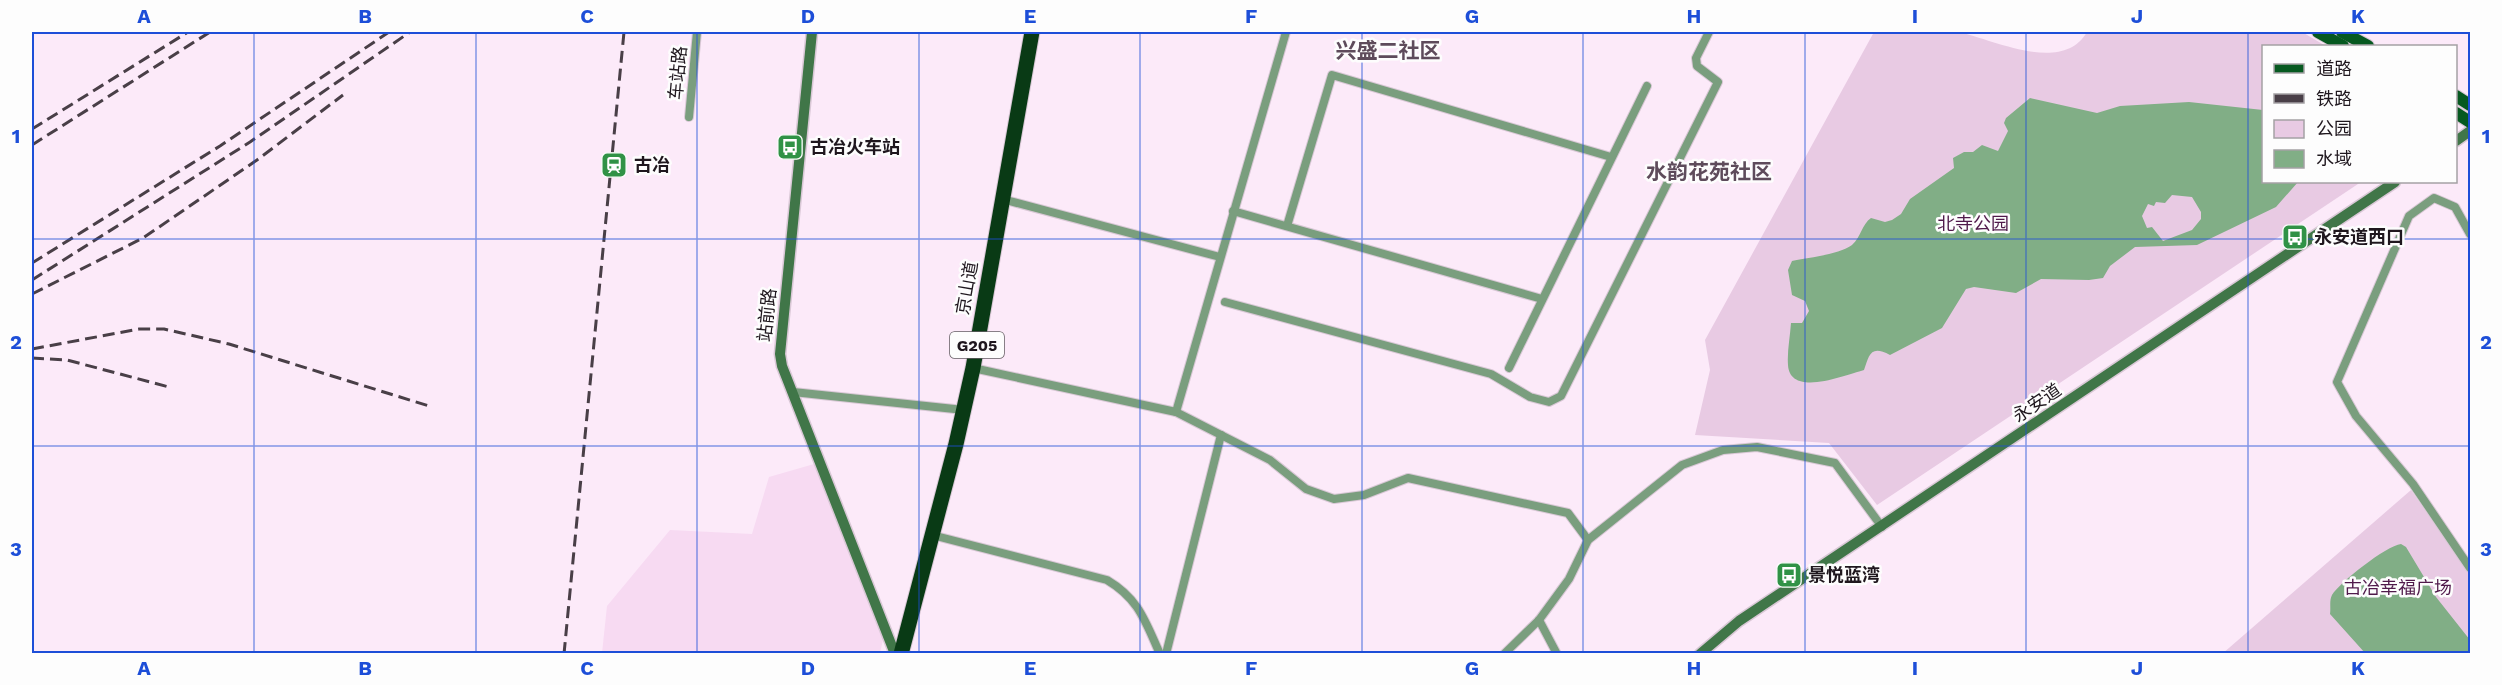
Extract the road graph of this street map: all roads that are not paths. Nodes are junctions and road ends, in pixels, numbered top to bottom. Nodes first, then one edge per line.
1 (697, 32) edge
2 (812, 32) edge
3 (1032, 32) edge
4 (1286, 32) edge
5 (1709, 32) edge
6 (2318, 32) edge
7 (2342, 32) edge
8 (2341, 45) edge
9 (2366, 45) edge
10 (1647, 86) dead end
11 (2457, 97) edge
12 (2470, 105) edge
13 (2457, 114) edge
14 (689, 117) dead end
15 (2470, 122) edge
16 (2470, 131) edge
17 (2457, 140) edge
18 (1611, 157) junction
19 (2394, 183) edge
20 (1002, 199) junction
21 (1233, 211) junction
22 (1287, 226) junction
23 (2470, 234) edge
24 (1220, 257) junction
25 (1542, 299) junction
26 (1226, 302) dead end
27 (973, 368) junction
28 (1509, 368) dead end
29 (793, 392) junction
30 (964, 410) junction
31 (1176, 412) junction
32 (1221, 435) junction
33 (1882, 527) junction
34 (932, 535) junction
35 (1588, 540) junction
36 (2470, 568) edge
37 (1539, 620) junction
38 (895, 654) edge
39 (901, 654) edge
40 (1160, 654) edge
41 (1166, 654) edge
42 (1504, 654) edge
43 (1557, 654) edge
44 (1700, 654) edge

1 - 14 street, 车站路
2 - 29 main road, 站前路
3 - 20 highway, 京山道 / G205
4 - 21 street
5 - 26 street
6 - 8 main road
7 - 9 main road
10 - 18 street
11 - 12 main road
13 - 15 main road
16 - 17 main road
18 - 22 street
18 - 25 street
19 - 33 main road, 永安道
20 - 24 street
20 - 27 highway, 京山道 / G205
21 - 22 street
21 - 24 street
22 - 25 street
23 - 36 street
24 - 31 street
25 - 28 street
27 - 30 highway, 京山道 / G205
27 - 31 street
29 - 30 street
29 - 38 main road, 站前路
30 - 34 highway, 京山道 / G205
31 - 32 street
32 - 35 street
32 - 41 street
33 - 35 street
33 - 44 main road, 永安道
34 - 39 highway, 京山道 / G205
34 - 40 street
35 - 37 street
37 - 42 street
37 - 43 street

